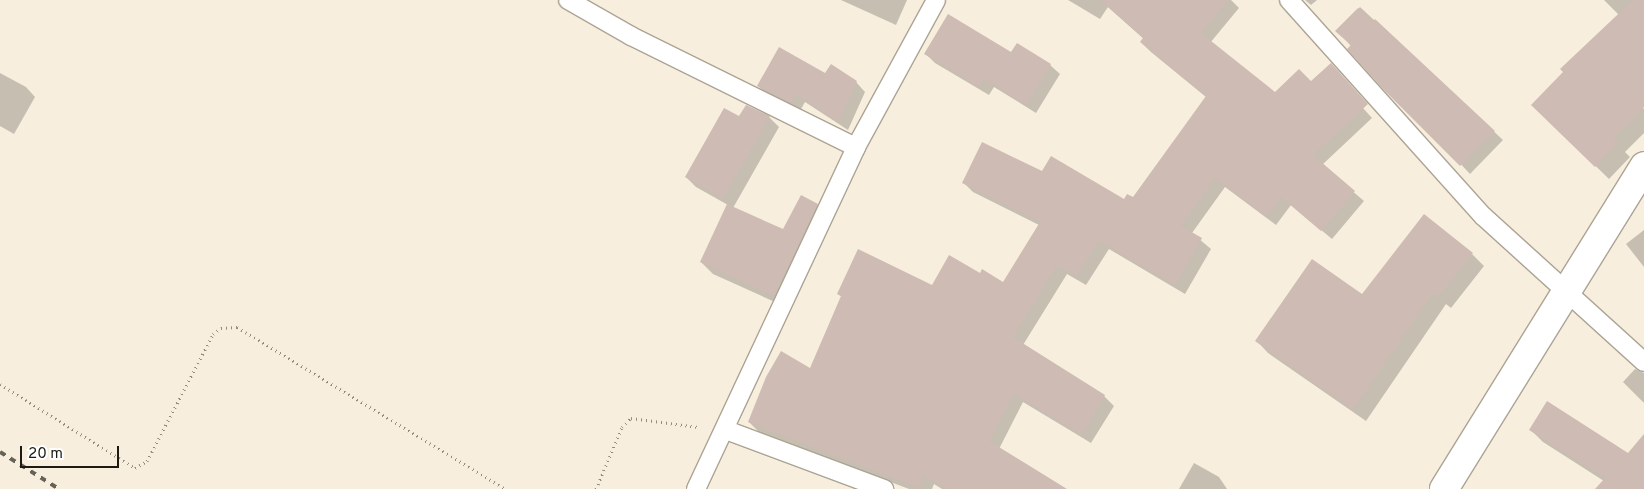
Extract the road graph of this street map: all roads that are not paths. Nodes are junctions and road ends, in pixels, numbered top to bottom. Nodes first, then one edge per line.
1 (568, 0) edge
2 (936, 0) edge
3 (1289, 0) edge
4 (856, 147) junction
5 (1644, 166) edge
6 (1565, 291) junction
7 (1644, 362) edge
8 (726, 430) junction
9 (696, 489) edge
10 (884, 489) edge
11 (1444, 489) edge

1 - 4 lane
2 - 4 lane
3 - 6 lane
4 - 8 lane
5 - 6 street
6 - 7 lane
6 - 11 street
8 - 9 lane
8 - 10 lane

